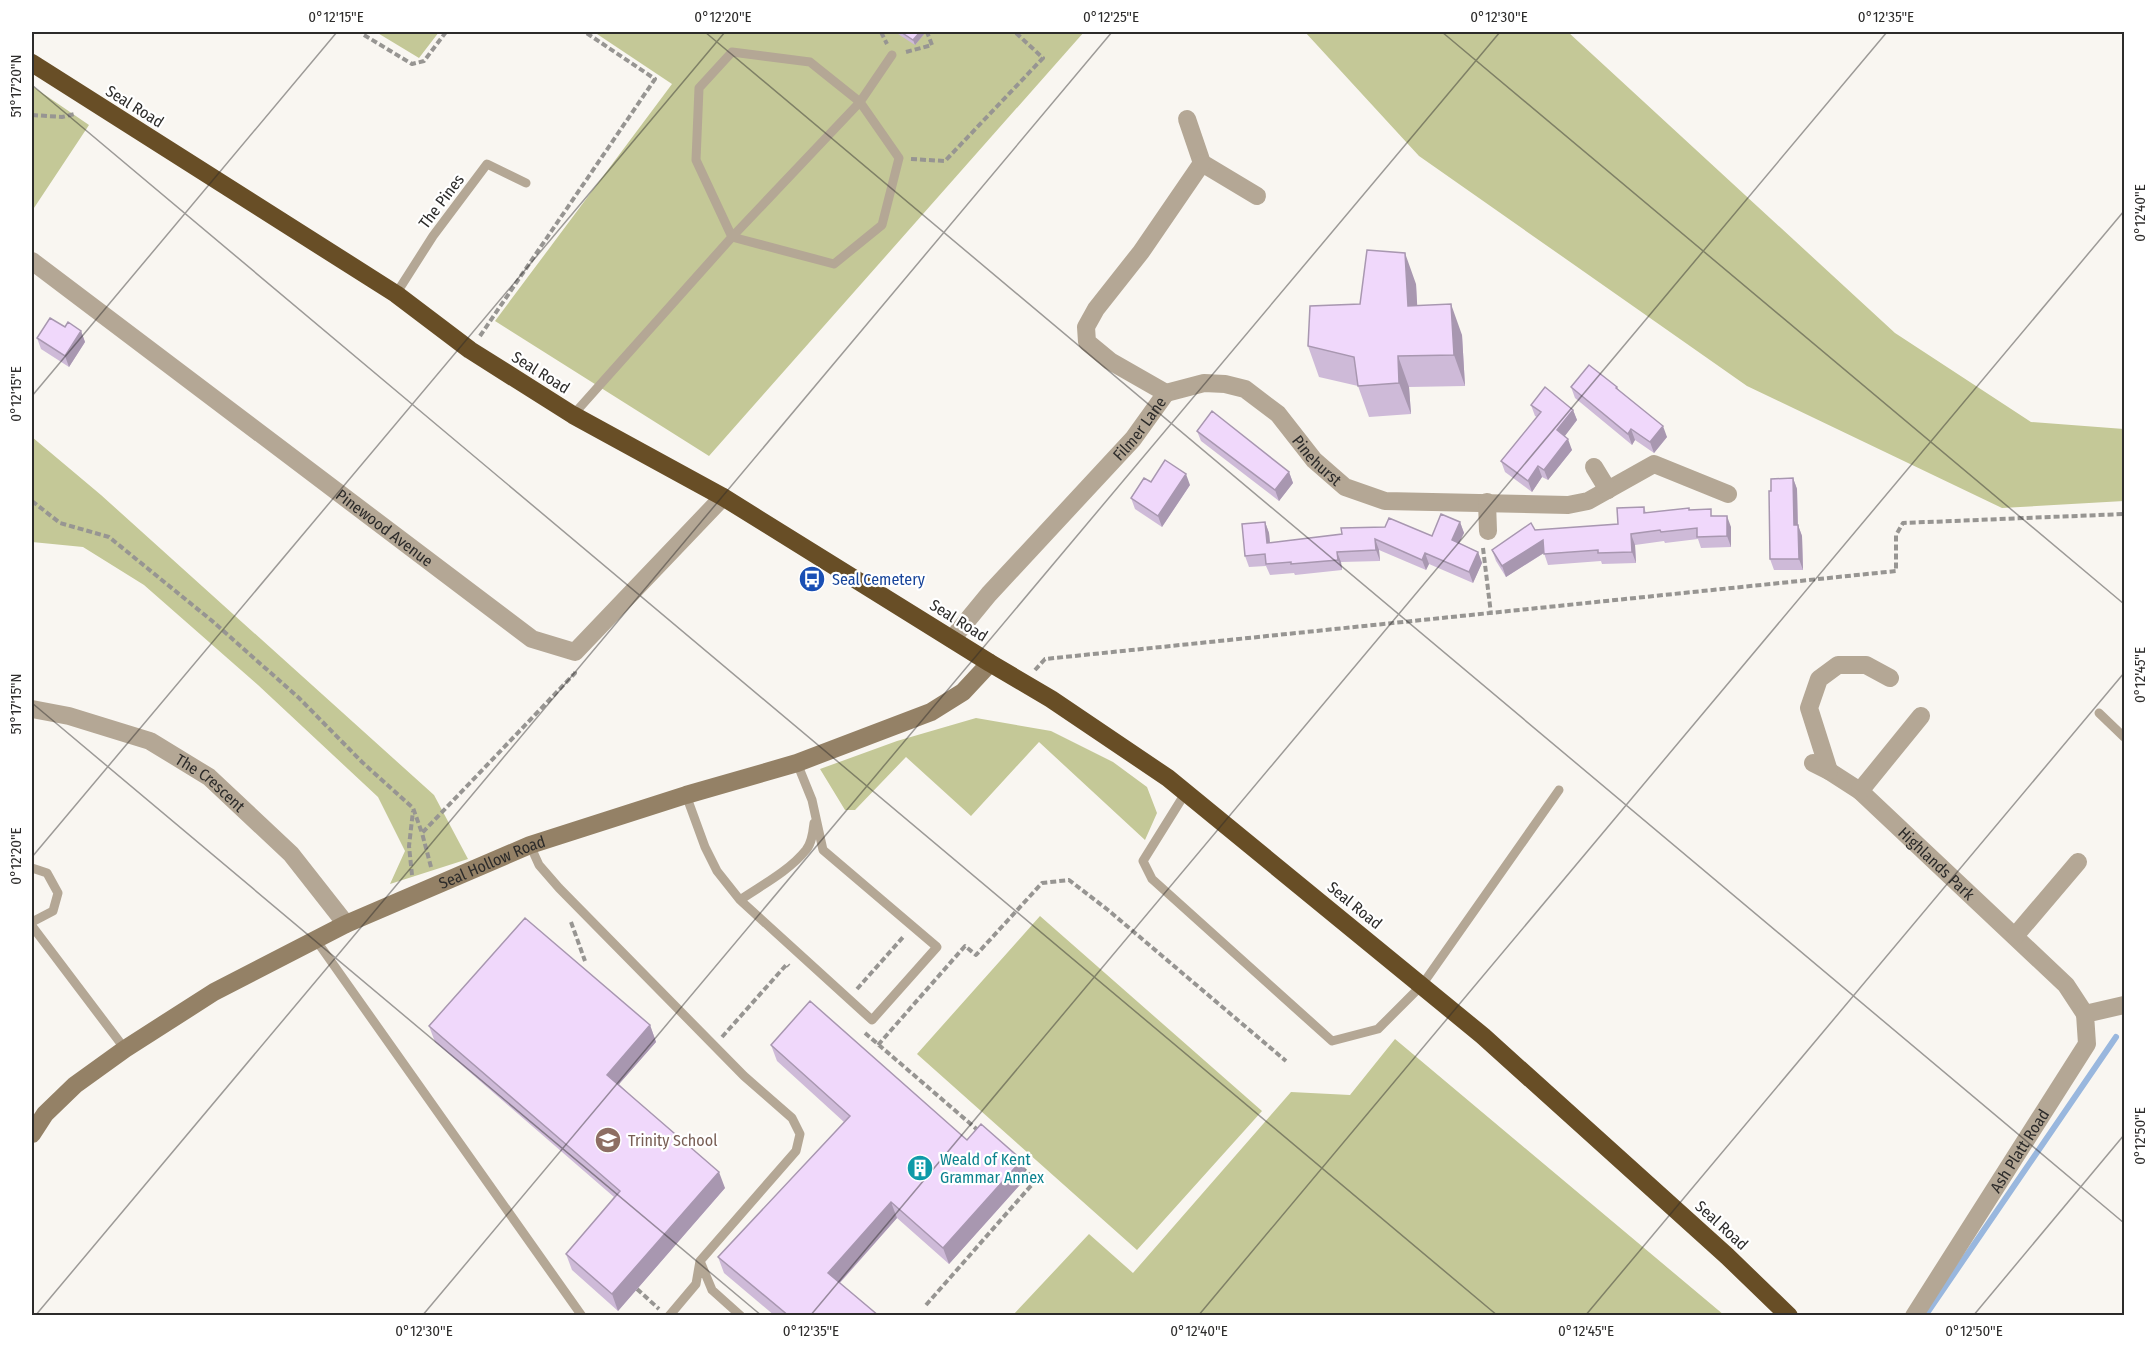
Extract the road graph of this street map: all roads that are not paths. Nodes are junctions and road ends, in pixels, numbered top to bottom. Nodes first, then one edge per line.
1 (892, 55) road end
2 (32, 63) edge
3 (860, 102) junction
4 (1187, 119) dead end
5 (1202, 163) junction
6 (526, 183) dead end
7 (1257, 196) dead end
8 (732, 237) junction
9 (32, 261) edge
10 (396, 294) junction
11 (1166, 393) junction
12 (573, 415) junction
13 (1594, 467) dead end
14 (1608, 490) junction
15 (1728, 494) dead end
16 (723, 497) junction
17 (1487, 502) junction
18 (1488, 531) road end
19 (952, 639) junction
20 (990, 663) junction
21 (1890, 678) dead end
22 (32, 709) edge
23 (2099, 713) dead end
24 (1921, 716) dead end
25 (2124, 737) edge
26 (797, 763) junction
27 (1559, 790) dead end
28 (1860, 791) junction
29 (1186, 792) junction
30 (686, 795) junction
31 (815, 817) junction
32 (530, 845) junction
33 (2078, 862) dead end
34 (32, 868) edge
35 (740, 900) junction
36 (32, 924) edge
37 (346, 924) junction
38 (2015, 936) junction
39 (316, 940) junction
40 (1422, 985) junction
41 (2124, 1005) edge
42 (2085, 1014) junction
43 (125, 1049) junction
44 (32, 1134) edge
45 (700, 1261) junction
46 (582, 1316) edge
47 (668, 1316) edge
48 (741, 1316) edge
49 (1789, 1316) edge
50 (1914, 1316) edge

1 - 3 lane
2 - 10 highway, Seal Road
3 - 8 lane
3 - 8 lane
3 - 8 lane
4 - 5 street
5 - 7 street
5 - 11 street, Filmer Lane
6 - 10 lane, The Pines
8 - 12 lane
9 - 16 street, Pinewood Avenue
10 - 12 highway, Seal Road
11 - 17 street, Pinehurst
11 - 19 street, Filmer Lane
12 - 16 highway, Seal Road
13 - 14 street
14 - 15 street, Pinehurst
14 - 17 street, Pinehurst
16 - 19 highway, Seal Road
17 - 18 street
19 - 20 highway, Seal Road
20 - 26 main road, Seal Hollow Road
20 - 29 highway, Seal Road
21 - 28 street, Highlands Park
22 - 37 street, The Crescent
23 - 25 lane
24 - 28 street
26 - 30 main road, Seal Hollow Road
26 - 31 lane
27 - 40 lane
28 - 38 street, Highlands Park
29 - 40 highway, Seal Road
29 - 40 lane
30 - 32 main road, Seal Hollow Road
30 - 35 lane
31 - 35 lane
31 - 35 lane
32 - 37 main road, Seal Hollow Road
32 - 45 lane
33 - 38 street
34 - 36 lane
36 - 43 lane
37 - 39 main road, Seal Hollow Road
38 - 42 street, Highlands Park
39 - 43 main road, Seal Hollow Road
39 - 46 lane
40 - 49 highway, Seal Road
41 - 42 street
42 - 50 street, Ash Platt Road
43 - 44 main road, Seal Hollow Road
45 - 47 lane
45 - 48 lane

